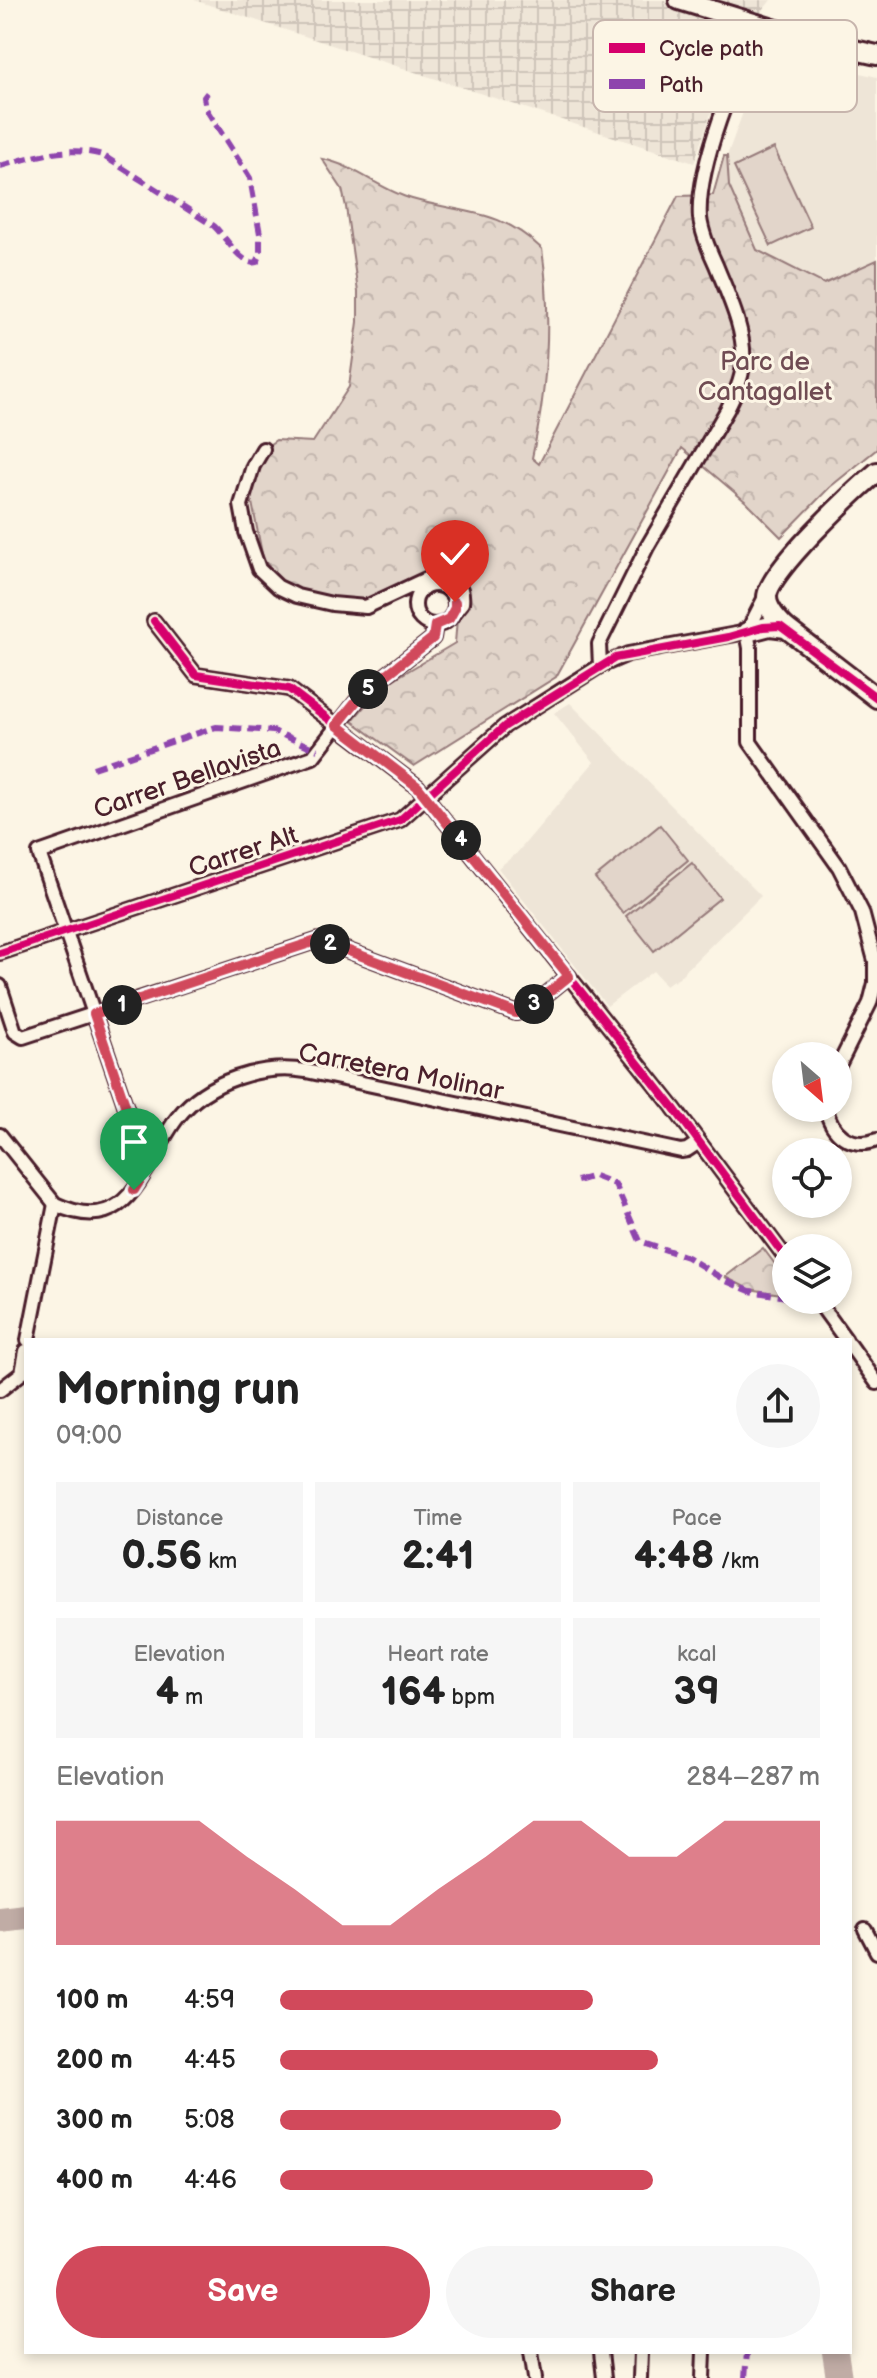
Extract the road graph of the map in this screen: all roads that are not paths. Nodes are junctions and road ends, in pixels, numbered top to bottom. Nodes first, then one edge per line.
1 (679, 0) edge
2 (740, 20) edge
3 (857, 50) edge
4 (877, 55) edge
5 (724, 112) edge
6 (263, 449) dead end
7 (877, 472) edge
8 (767, 593) junction
9 (453, 614) junction
10 (154, 621) dead end
11 (435, 625) junction
12 (786, 628) junction
13 (747, 632) junction
14 (600, 666) junction
15 (877, 698) edge
16 (337, 725) junction
17 (427, 797) junction
18 (65, 931) junction
19 (0, 953) edge
20 (569, 976) junction
21 (0, 986) edge
22 (94, 1014) junction
23 (850, 1042) edge
24 (831, 1122) edge
25 (0, 1135) edge
26 (877, 1140) edge
27 (699, 1142) junction
28 (147, 1169) junction
29 (55, 1204) junction
30 (772, 1239) edge
31 (827, 1314) edge
32 (28, 1338) edge
33 (845, 1338) edge
34 (852, 1348) edge
35 (860, 1360) junction
36 (877, 1361) edge
37 (24, 1362) edge
38 (877, 1383) edge
39 (0, 1390) edge
40 (865, 1929) dead end
41 (877, 1952) edge
42 (531, 2354) edge
43 (601, 2354) edge
44 (641, 2354) edge
45 (704, 2354) edge
46 (535, 2378) edge
47 (604, 2378) edge
48 (640, 2378) edge
49 (703, 2378) edge

1 - 2 street
3 - 4 street
5 - 14 street
6 - 9 street
7 - 8 street
8 - 12 street
8 - 13 street
9 - 11 street
9 - 11 street
10 - 16 street
11 - 16 street, Carrer Bellavista
12 - 13 street
12 - 15 street
13 - 14 street, Carrer Alt
13 - 23 street
14 - 17 street, Carrer Alt
16 - 17 street
16 - 18 street, Carrer Bellavista
17 - 18 street, Carrer Alt
17 - 20 street
18 - 19 street, Carrer Alt
18 - 22 street
20 - 22 street
20 - 27 street
21 - 22 street
22 - 28 street
24 - 26 street
25 - 29 street
27 - 28 street, Carretera Molinar
27 - 30 street
28 - 29 street, Carretera Molinar
29 - 32 street
31 - 33 street
34 - 35 street
35 - 36 street
35 - 38 street
37 - 39 street
40 - 41 street
42 - 46 street
43 - 47 street
44 - 48 street
45 - 49 street

